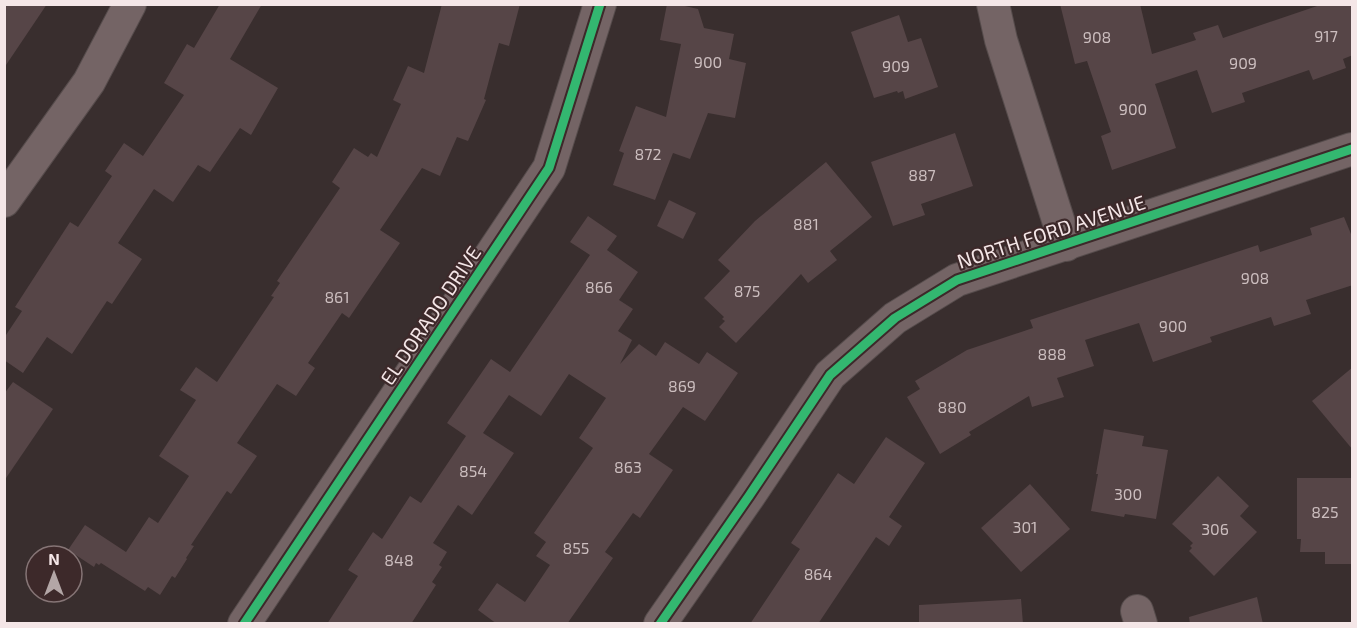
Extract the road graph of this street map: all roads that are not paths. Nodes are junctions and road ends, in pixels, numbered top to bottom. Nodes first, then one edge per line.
1 (130, 4) edge
2 (600, 4) edge
3 (993, 4) edge
4 (1353, 149) edge
5 (4, 201) edge
6 (1066, 245) junction
7 (244, 624) edge
8 (660, 624) edge

1 - 5 street
2 - 7 street, EL DORADO DRIVE
3 - 6 street
4 - 6 street, NORTH FORD AVENUE
6 - 8 street, NORTH FORD AVENUE

